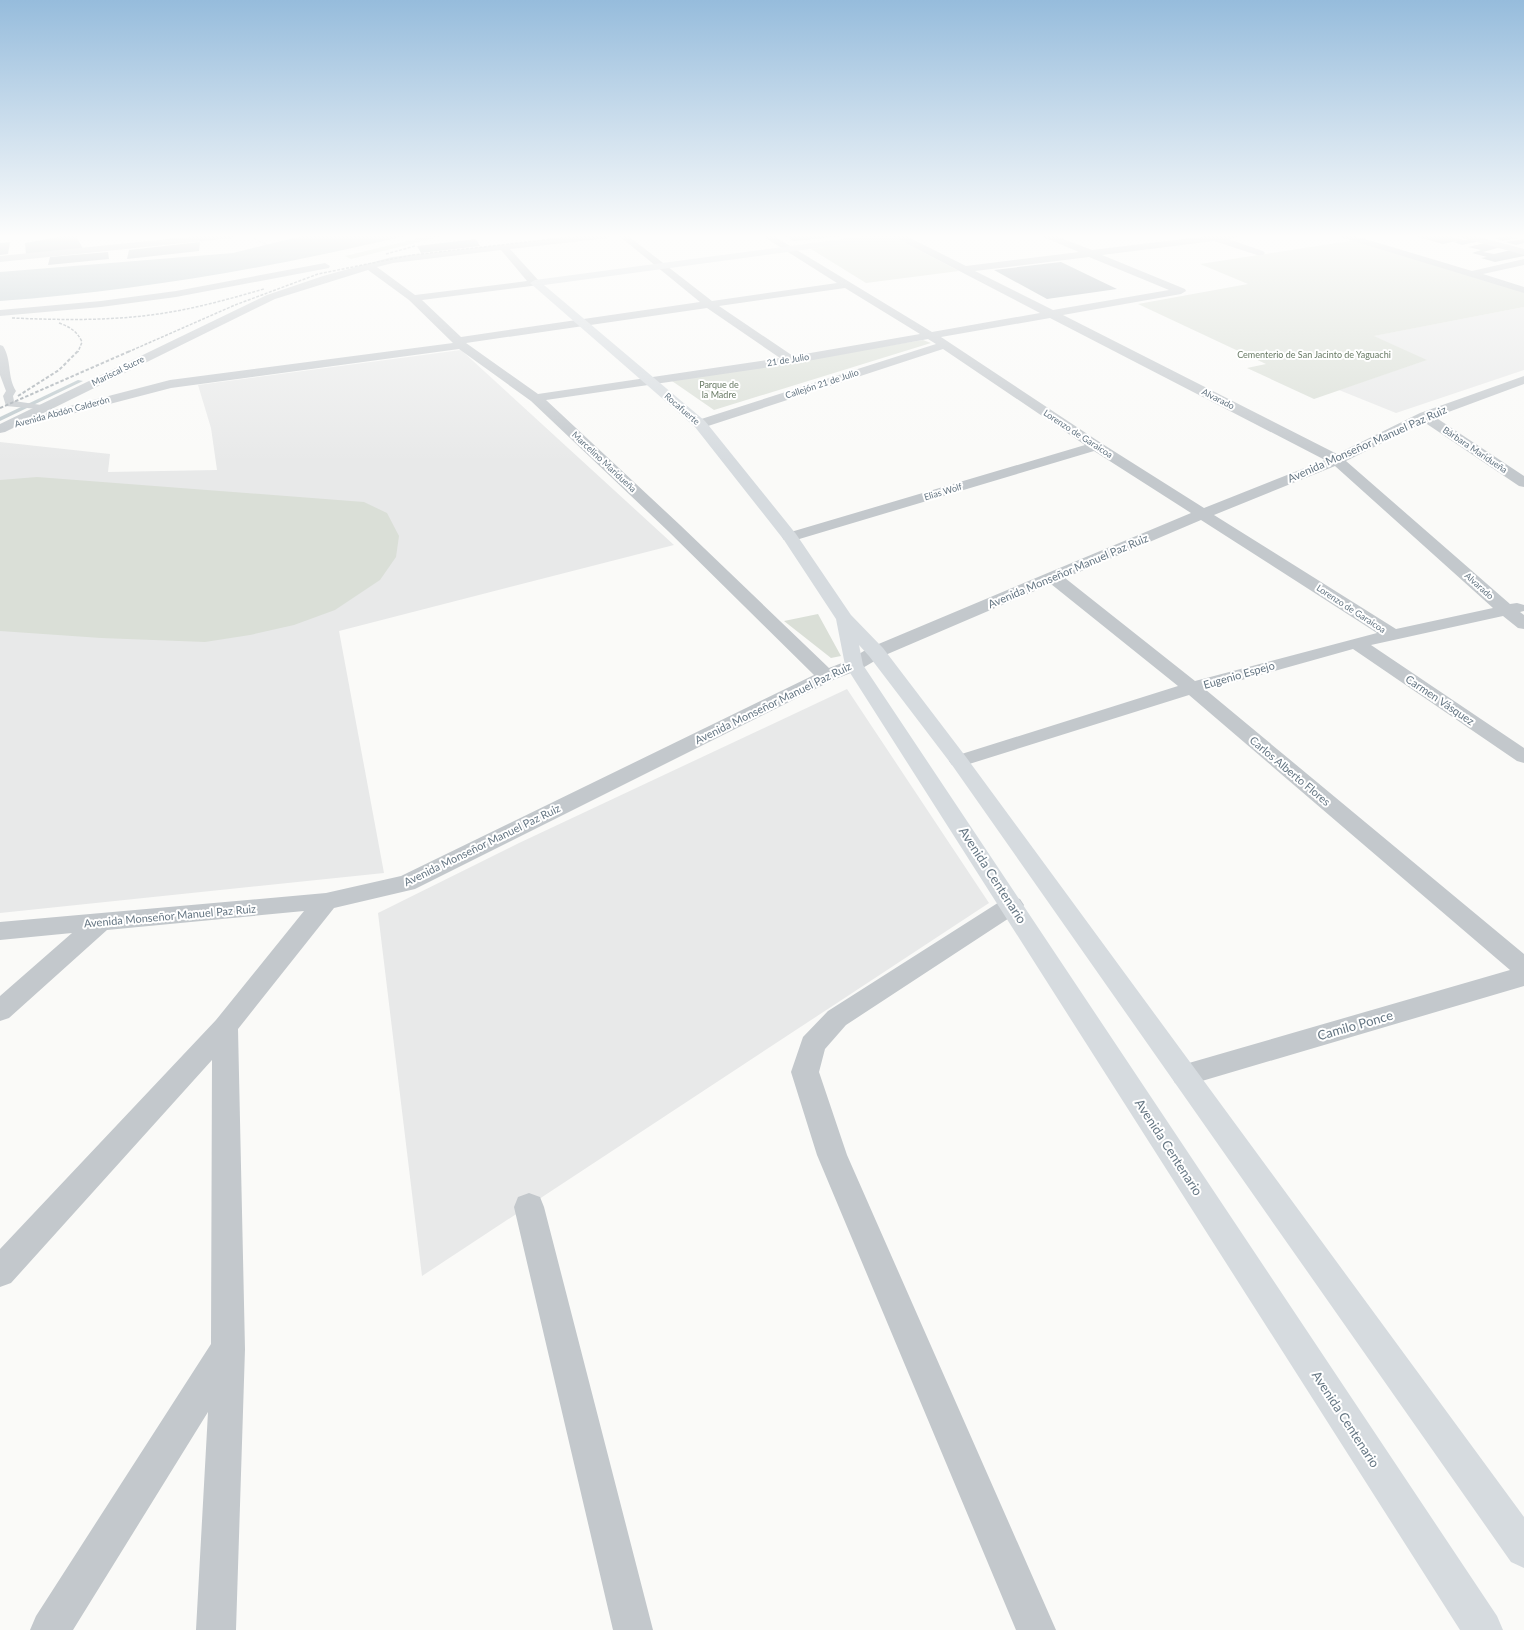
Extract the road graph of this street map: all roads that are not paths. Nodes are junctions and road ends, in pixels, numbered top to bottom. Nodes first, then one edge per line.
1 (22, 311) edge
2 (241, 311) edge
3 (427, 311) edge
4 (567, 311) edge
5 (662, 311) edge
6 (720, 311) edge
7 (892, 311) edge
8 (1044, 311) edge
9 (1066, 311) edge
10 (0, 313) edge
11 (1049, 314) junction
12 (580, 323) junction
13 (930, 335) junction
14 (458, 341) junction
15 (944, 345) junction
16 (0, 348) edge
17 (791, 360) junction
18 (110, 375) junction
19 (650, 381) junction
20 (1516, 383) edge
21 (142, 384) junction
22 (156, 387) junction
23 (1524, 395) edge
24 (536, 398) junction
25 (44, 408) junction
26 (1425, 416) junction
27 (700, 424) junction
28 (1, 428) edge
29 (1096, 446) junction
30 (1337, 460) junction
31 (1524, 483) edge
32 (1202, 514) junction
33 (790, 537) junction
34 (1054, 577) junction
35 (1515, 608) edge
36 (845, 619) junction
37 (1524, 624) edge
38 (1391, 634) junction
39 (1356, 643) junction
40 (865, 658) junction
41 (826, 676) junction
42 (1192, 688) junction
43 (1524, 757) edge
44 (959, 761) junction
45 (326, 901) junction
46 (1012, 905) junction
47 (99, 922) junction
48 (0, 931) edge
49 (1524, 968) edge
50 (1524, 976) edge
51 (0, 1011) edge
52 (225, 1027) junction
53 (1185, 1075) junction
54 (529, 1207) dead end
55 (0, 1272) edge
56 (228, 1349) junction
57 (1524, 1549) edge
58 (50, 1630) edge
59 (216, 1630) edge
60 (633, 1630) edge
61 (1036, 1630) edge
62 (1483, 1630) edge

1 - 10 street
2 - 18 street, Mariscal Sucre
3 - 14 street, Marcelino Maridueña
4 - 12 street, Rocafuerte
5 - 12 street, Avenida Abdón Calderón
6 - 17 street
7 - 13 street, Lorenzo de Garaicoa
8 - 11 street, Alvarado
9 - 11 street, 21 de Julio
11 - 13 street, 21 de Julio
11 - 30 street, Alvarado
12 - 14 street, Avenida Abdón Calderón
12 - 19 street, Rocafuerte
13 - 15 street, Lorenzo de Garaicoa
13 - 17 street, 21 de Julio
14 - 21 street, Avenida Abdón Calderón
14 - 22 street, Avenida Abdón Calderón
14 - 24 street, Marcelino Maridueña
15 - 27 street, Callejón 21 de Julio
15 - 29 street, Lorenzo de Garaicoa
16 - 25 lane
17 - 19 street, 21 de Julio
18 - 21 street
18 - 25 street, Mariscal Sucre
19 - 24 street, 21 de Julio
19 - 27 street, Rocafuerte
20 - 23 street
20 - 26 street, Avenida Monseñor Manuel Paz Ruiz
21 - 22 street
21 - 28 street, Avenida Abdón Calderón
22 - 28 street, Avenida Abdón Calderón
24 - 41 street, Marcelino Maridueña
25 - 28 street, Mariscal Sucre
26 - 30 street, Avenida Monseñor Manuel Paz Ruiz
26 - 31 street, Bárbara Maridueña
27 - 33 street, Rocafuerte
29 - 32 street, Lorenzo de Garaicoa
29 - 33 street, Elias Wolf
30 - 32 street, Avenida Monseñor Manuel Paz Ruiz
30 - 35 street, Alvarado
32 - 34 street, Avenida Monseñor Manuel Paz Ruiz
32 - 38 street, Lorenzo de Garaicoa
33 - 36 street, Rocafuerte
34 - 40 street, Avenida Monseñor Manuel Paz Ruiz
34 - 42 street, Carlos Alberto Flores
35 - 37 street, Alvarado
35 - 38 street, Eugenio Espejo
36 - 40 street, Rocafuerte
36 - 40 street, Rocafuerte
38 - 39 street, Eugenio Espejo
39 - 42 street, Eugenio Espejo
39 - 43 street, Carmen Vásquez
40 - 41 street, Avenida Monseñor Manuel Paz Ruiz
40 - 44 street
40 - 46 street, Avenida Centenario
41 - 45 street, Avenida Monseñor Manuel Paz Ruiz
42 - 44 street, Eugenio Espejo
42 - 49 street, Carlos Alberto Flores
44 - 53 street
45 - 47 street, Avenida Monseñor Manuel Paz Ruiz
45 - 52 street
46 - 61 street
46 - 62 street, Avenida Centenario
47 - 48 street, Avenida Monseñor Manuel Paz Ruiz
47 - 51 street
50 - 53 street, Camilo Ponce
52 - 55 street
52 - 56 street
53 - 57 street
54 - 60 street
56 - 58 street
56 - 59 street

